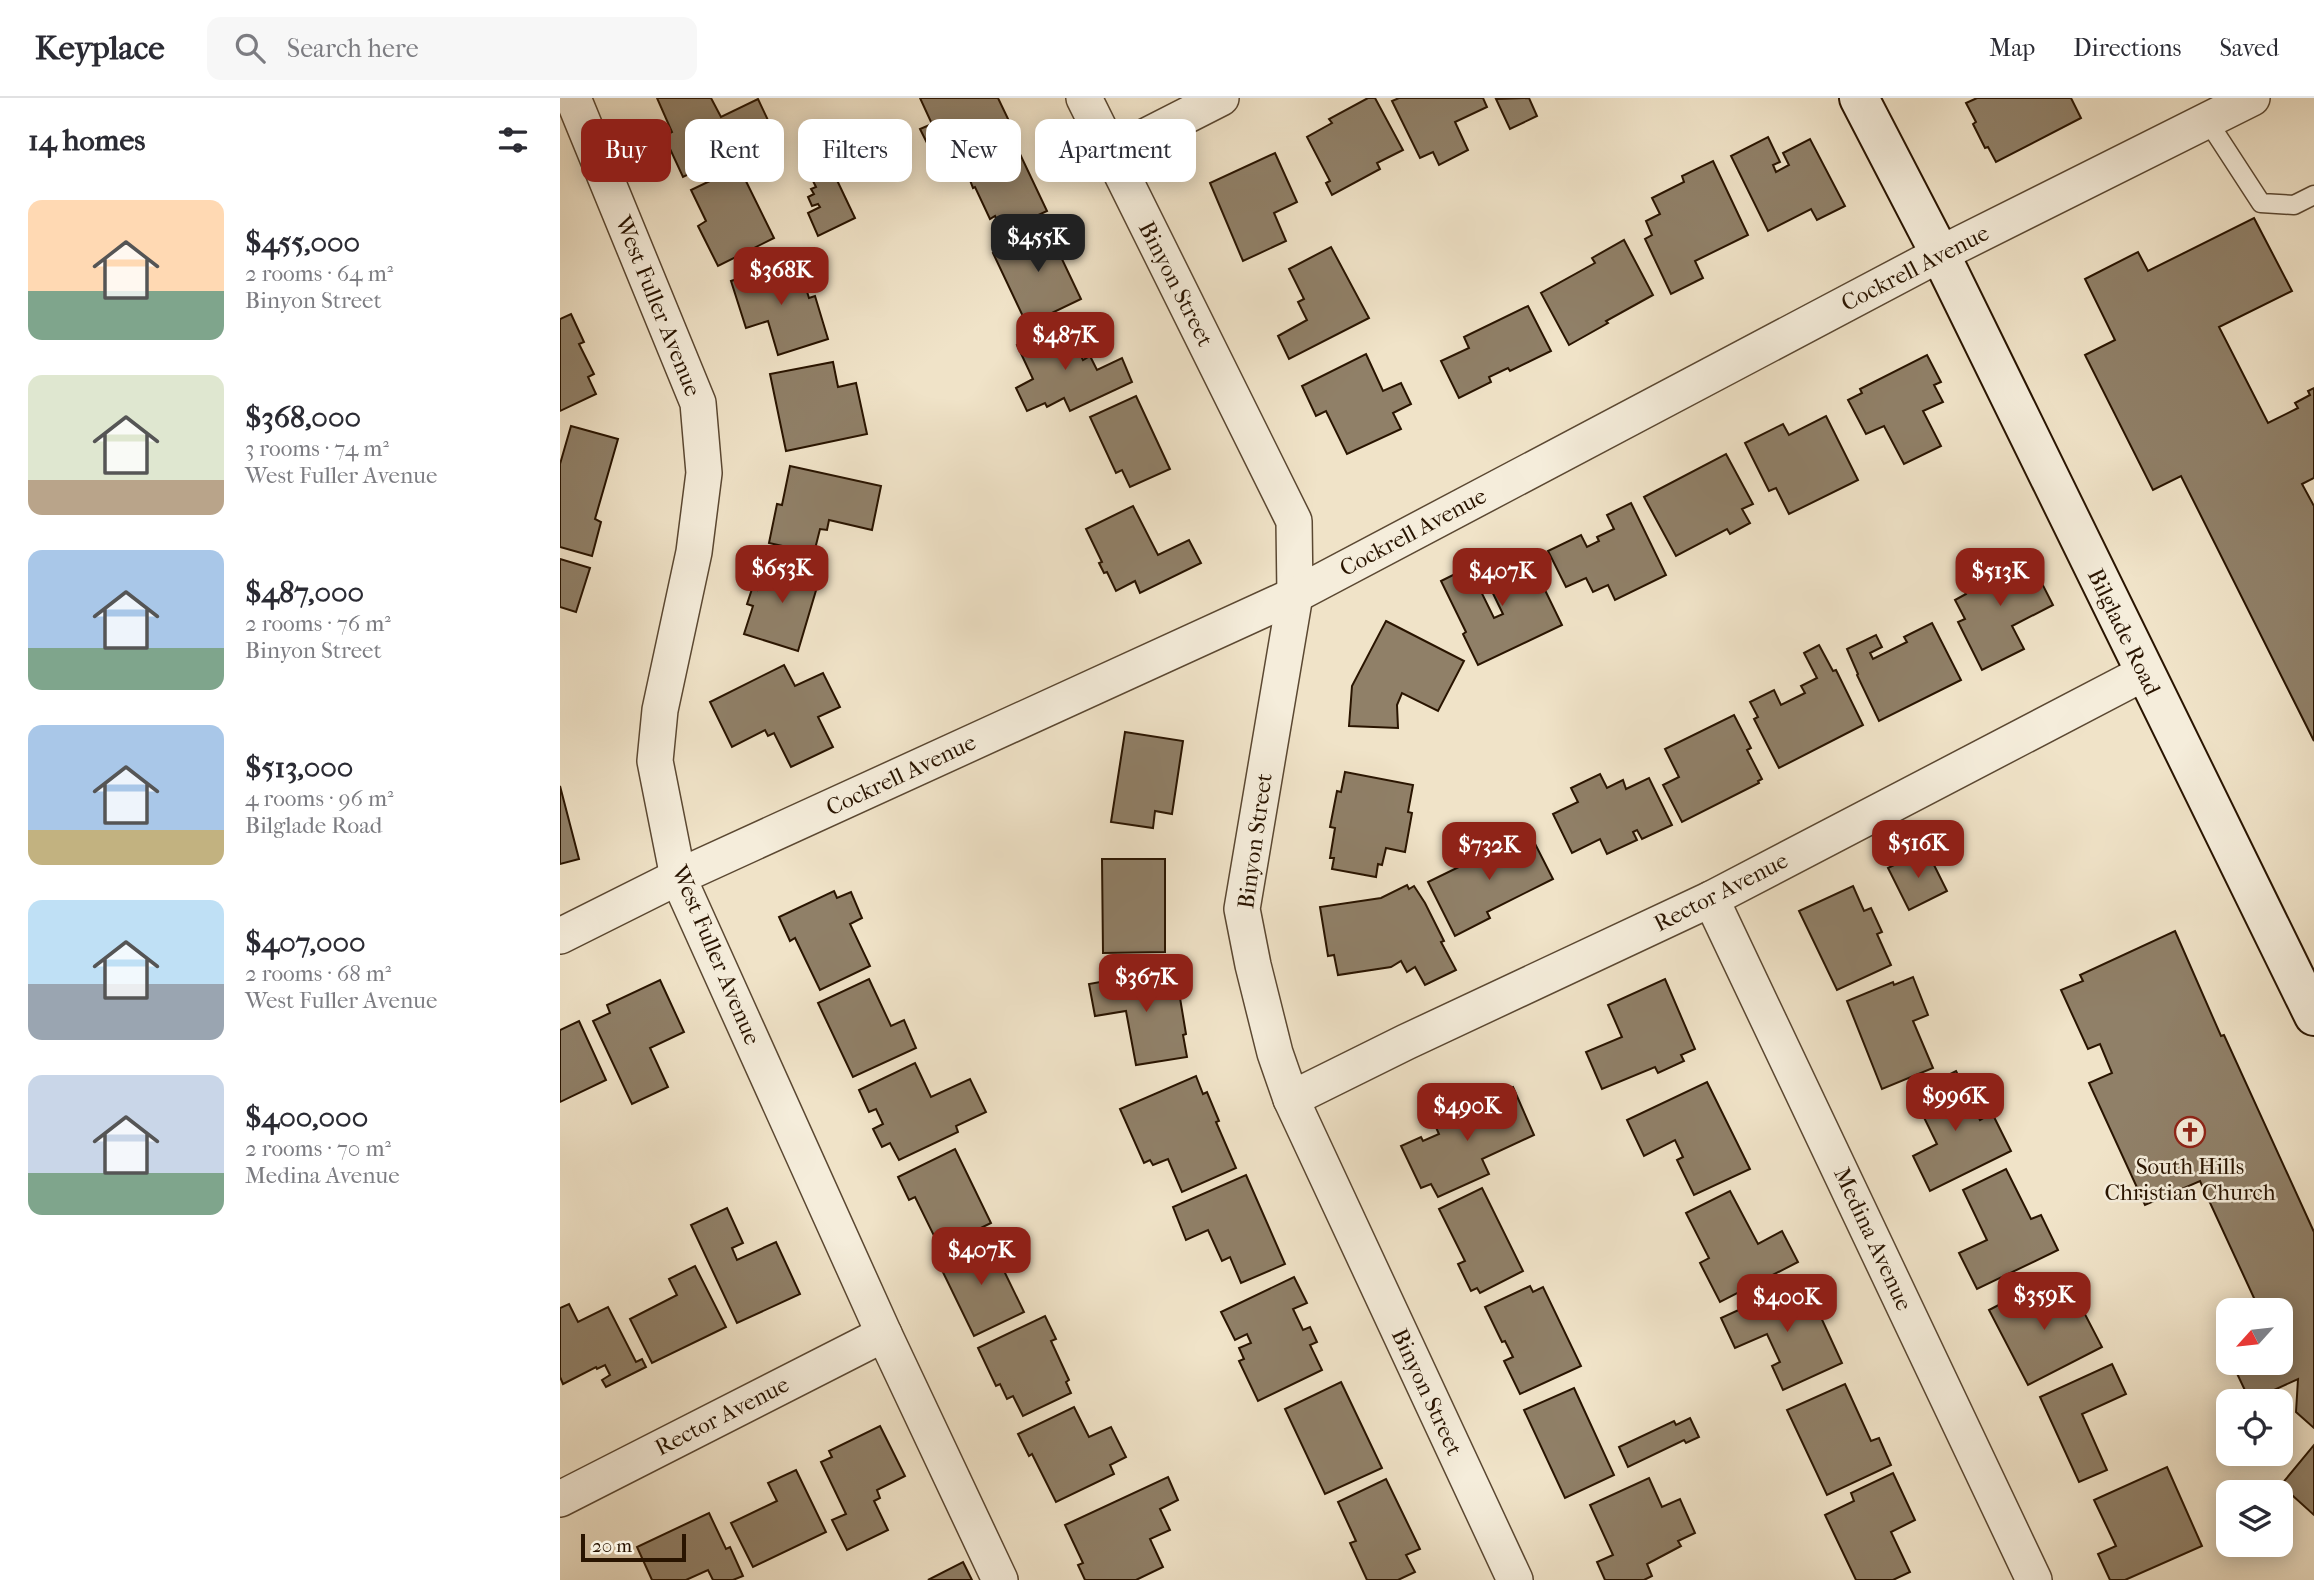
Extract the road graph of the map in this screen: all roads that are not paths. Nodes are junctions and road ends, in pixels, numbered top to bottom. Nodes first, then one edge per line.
1 (573, 98) edge
2 (1084, 98) edge
3 (1221, 98) edge
4 (1859, 98) edge
5 (2252, 98) edge
6 (1094, 119) edge
7 (1180, 119) edge
8 (2207, 120) junction
9 (1125, 182) edge
10 (2314, 195) edge
11 (1940, 254) junction
12 (1295, 594) junction
13 (2144, 673) junction
14 (678, 877) junction
15 (1711, 899) junction
16 (560, 936) edge
17 (2314, 1016) edge
18 (1291, 1099) junction
19 (884, 1334) junction
20 (560, 1499) edge
21 (1000, 1580) edge
22 (1515, 1580) edge
23 (2034, 1580) edge

1 - 14 street, West Fuller Avenue
2 - 6 street, Binyon Street
3 - 7 street
4 - 11 street, Bilglade Road
5 - 8 street, Cockrell Avenue
8 - 10 lane
8 - 11 street, Cockrell Avenue
9 - 12 street, Binyon Street
11 - 12 street, Cockrell Avenue
11 - 13 street, Bilglade Road
12 - 14 street, Cockrell Avenue
12 - 18 street, Binyon Street
13 - 15 street, Rector Avenue
13 - 17 street, Bilglade Road
14 - 16 street, Cockrell Avenue
14 - 19 street, West Fuller Avenue
15 - 18 street, Rector Avenue
15 - 23 street, Medina Avenue
18 - 22 street, Binyon Street
19 - 20 street, Rector Avenue
19 - 21 street, West Fuller Avenue

